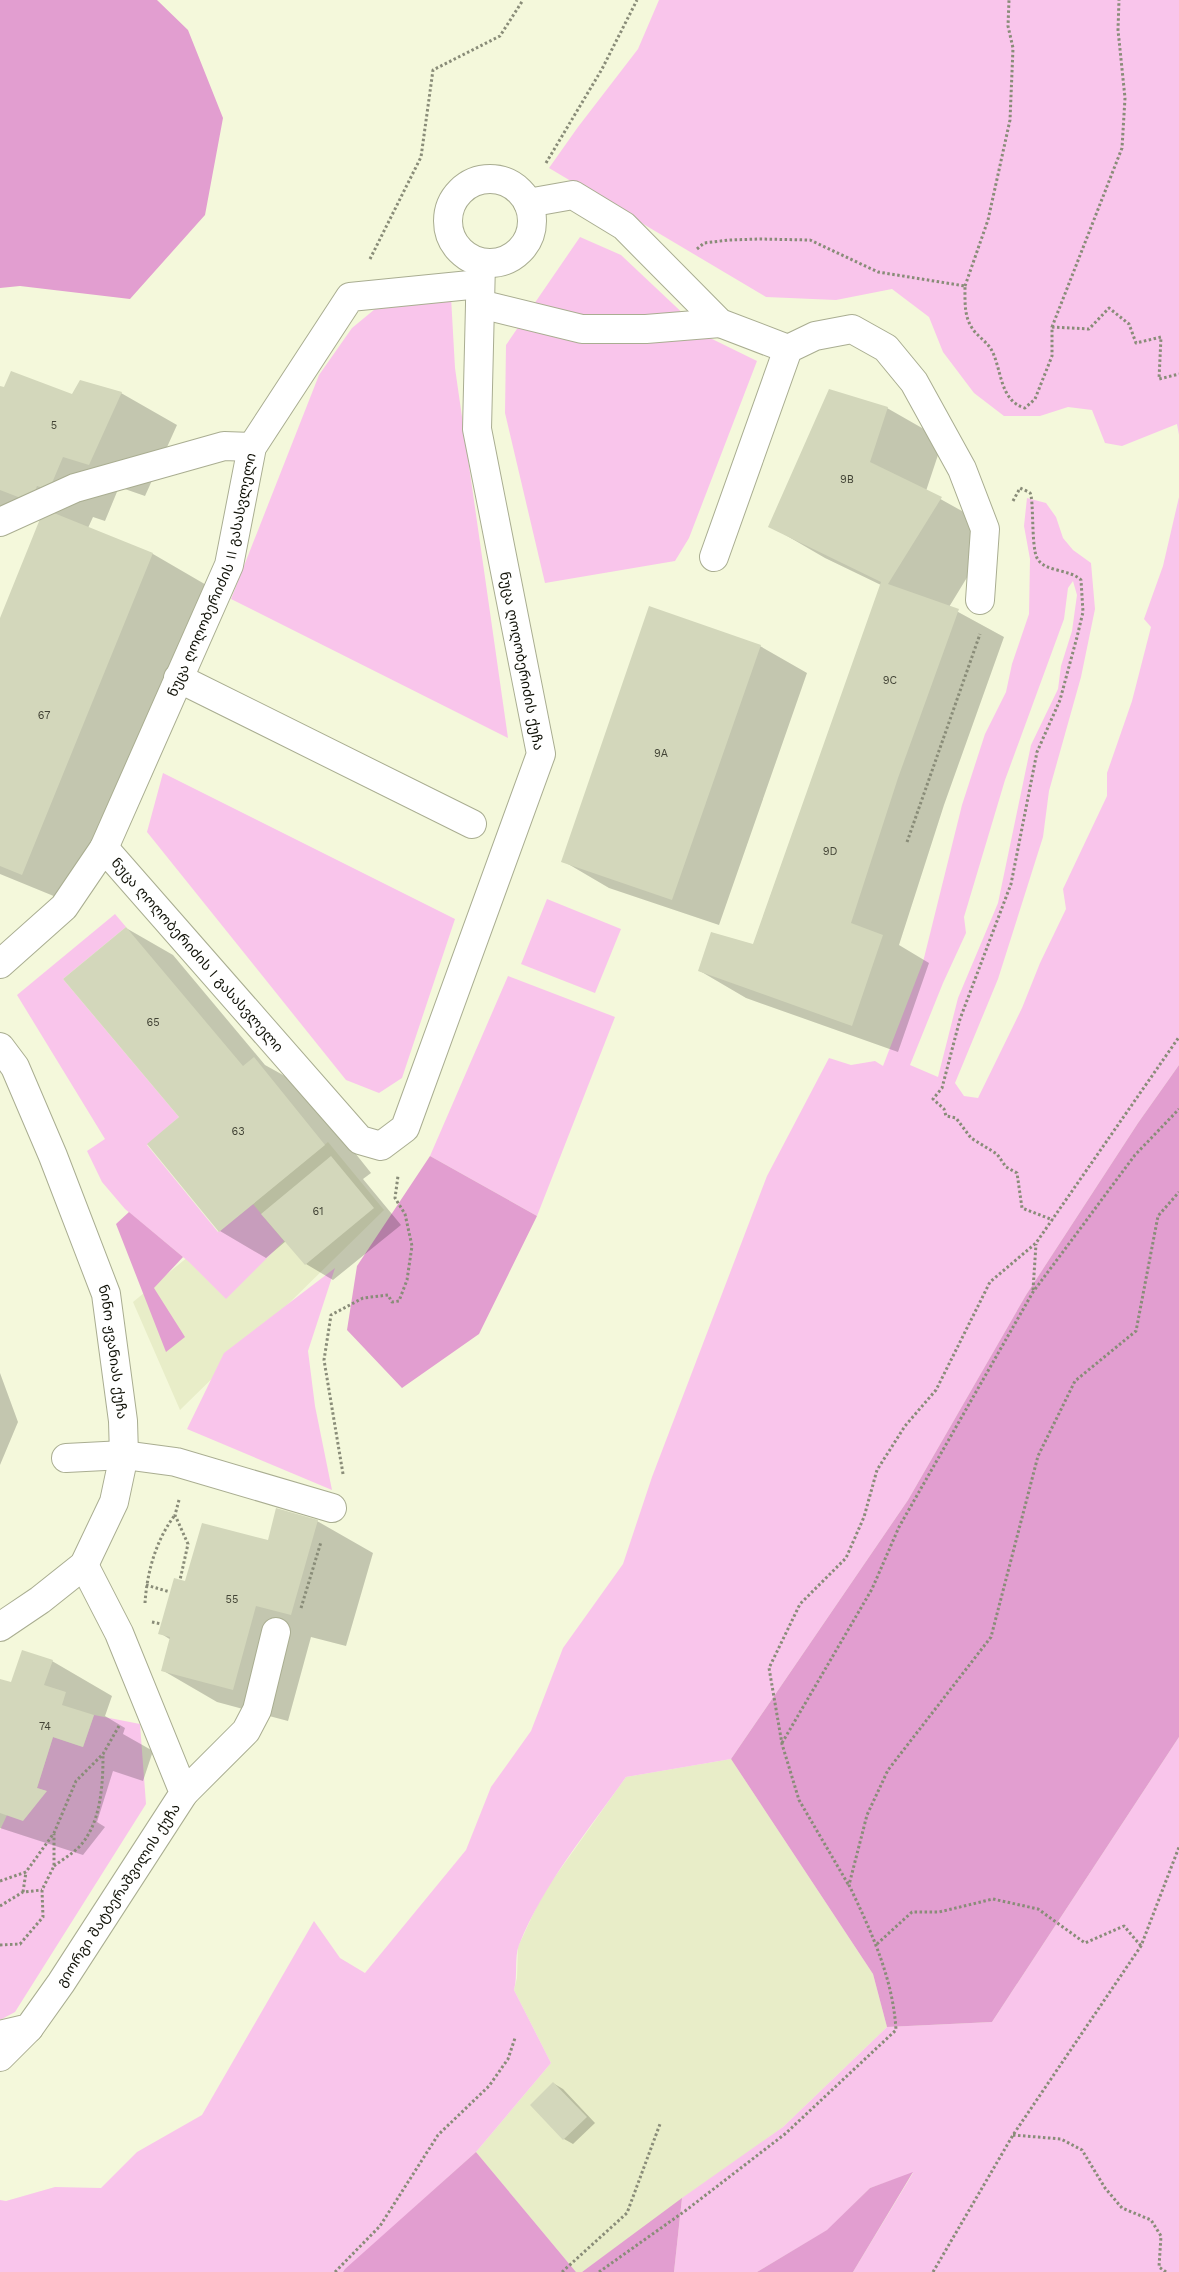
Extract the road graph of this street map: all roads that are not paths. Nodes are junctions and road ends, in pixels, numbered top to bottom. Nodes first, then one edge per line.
1 (528, 203) junction
2 (480, 284) junction
3 (720, 323) junction
4 (788, 349) junction
5 (252, 447) junction
6 (0, 522) edge
7 (714, 557) dead end
8 (980, 600) road end
9 (178, 678) junction
10 (472, 824) dead end
11 (104, 848) junction
12 (0, 964) edge
13 (0, 1047) edge
14 (406, 1128) joint
15 (124, 1455) junction
16 (66, 1458) dead end
17 (332, 1508) road end
18 (84, 1565) junction
19 (0, 1627) edge
20 (276, 1632) road end
21 (184, 1793) junction
22 (29, 2028) junction
23 (0, 2035) edge
24 (0, 2057) edge

1 - 2 street
1 - 2 street
1 - 3 street
2 - 3 street
2 - 5 street, ნუცა ღოღობერიძის II გასასვლელი
2 - 14 street, ნუცა ღოღობერიძის ქუჩა
3 - 4 street
4 - 7 street
4 - 8 street
5 - 6 street
5 - 9 street, ნუცა ღოღობერიძის II გასასვლელი
9 - 10 street
9 - 11 street, ნუცა ღოღობერიძის II გასასვლელი
11 - 12 street, ნუცა ღოღობერიძის I გასასვლელი
11 - 14 street, ნუცა ღოღობერიძის I გასასვლელი
13 - 15 street, ნინო ჟვანიას ქუჩა
15 - 16 street
15 - 17 street
15 - 18 street, ნინო ჟვანიას ქუჩა
18 - 19 street, ნინო ჟვანიას ქუჩა
18 - 21 street, გიორგი შატბერაშვილის ქუჩა
20 - 21 street
21 - 22 street, გიორგი შატბერაშვილის ქუჩა
22 - 23 street
22 - 24 street, გიორგი შატბერაშვილის ქუჩა

